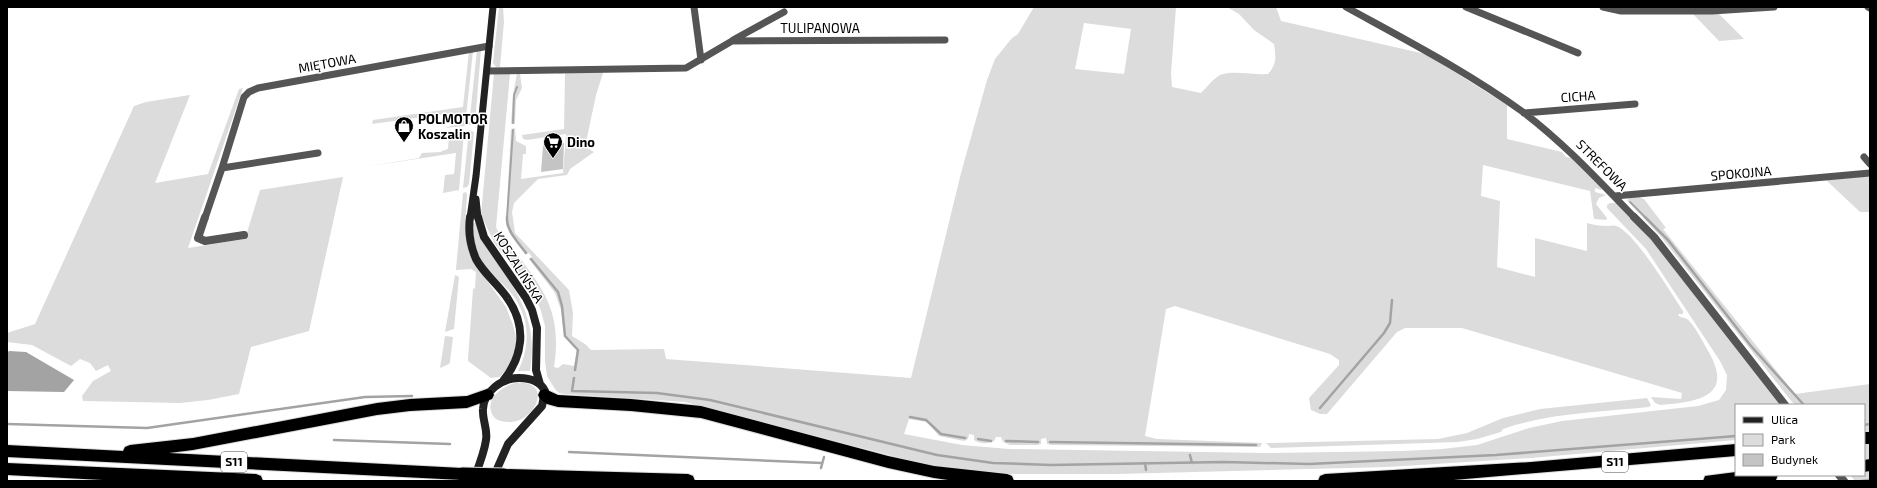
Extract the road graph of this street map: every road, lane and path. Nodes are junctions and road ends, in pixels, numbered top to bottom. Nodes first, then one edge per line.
1 (494, 7) edge
2 (694, 7) edge
3 (1346, 7) edge
4 (1466, 7) edge
5 (1603, 7) edge
6 (1774, 7) edge
7 (784, 12) dead end
8 (732, 40) junction
9 (945, 40) dead end
10 (489, 46) junction
11 (1578, 53) dead end
12 (701, 60) junction
13 (486, 70) junction
14 (1635, 104) dead end
15 (1524, 113) junction
16 (318, 153) dead end
17 (1864, 157) dead end
18 (1870, 164) edge
19 (222, 168) junction
20 (1870, 173) edge
21 (475, 189) junction
22 (1615, 196) junction
23 (244, 235) dead end
24 (503, 381) junction
25 (543, 389) junction
26 (487, 396) junction
27 (1784, 404) edge
28 (1735, 450) edge
29 (7, 451) edge
30 (71, 454) junction
31 (7, 469) edge
32 (58, 472) junction
33 (1761, 476) edge
34 (467, 477) edge
35 (498, 478) edge
36 (112, 481) edge
37 (256, 481) edge
38 (688, 481) edge
39 (1007, 481) edge
40 (1325, 481) edge
41 (1710, 481) edge

1 - 10 main road, KOSZALIŃSKA
2 - 12 street
3 - 15 street, STREFOWA
4 - 11 street
5 - 6 street
7 - 8 street
8 - 9 street, TULIPANOWA
8 - 12 street
10 - 13 main road, KOSZALIŃSKA
10 - 19 street, MIĘTOWA
12 - 13 street
13 - 21 main road, KOSZALIŃSKA
14 - 15 street, CICHA
15 - 22 street, STREFOWA
16 - 19 street
17 - 18 street
19 - 23 street, MIĘTOWA
20 - 22 street, SPOKOJNA
21 - 24 main road, KOSZALIŃSKA
21 - 25 main road, KOSZALIŃSKA
22 - 27 street, STREFOWA
24 - 25 main road
24 - 26 main road, KOSZALIŃSKA
25 - 35 main road
25 - 39 highway
26 - 30 highway
26 - 34 main road
28 - 40 highway, S11
29 - 30 highway, S11
30 - 34 highway, S11
31 - 32 highway, S11
32 - 36 highway
32 - 37 highway, S11
33 - 41 highway
34 - 35 highway, S11, bridge
35 - 38 highway, S11

